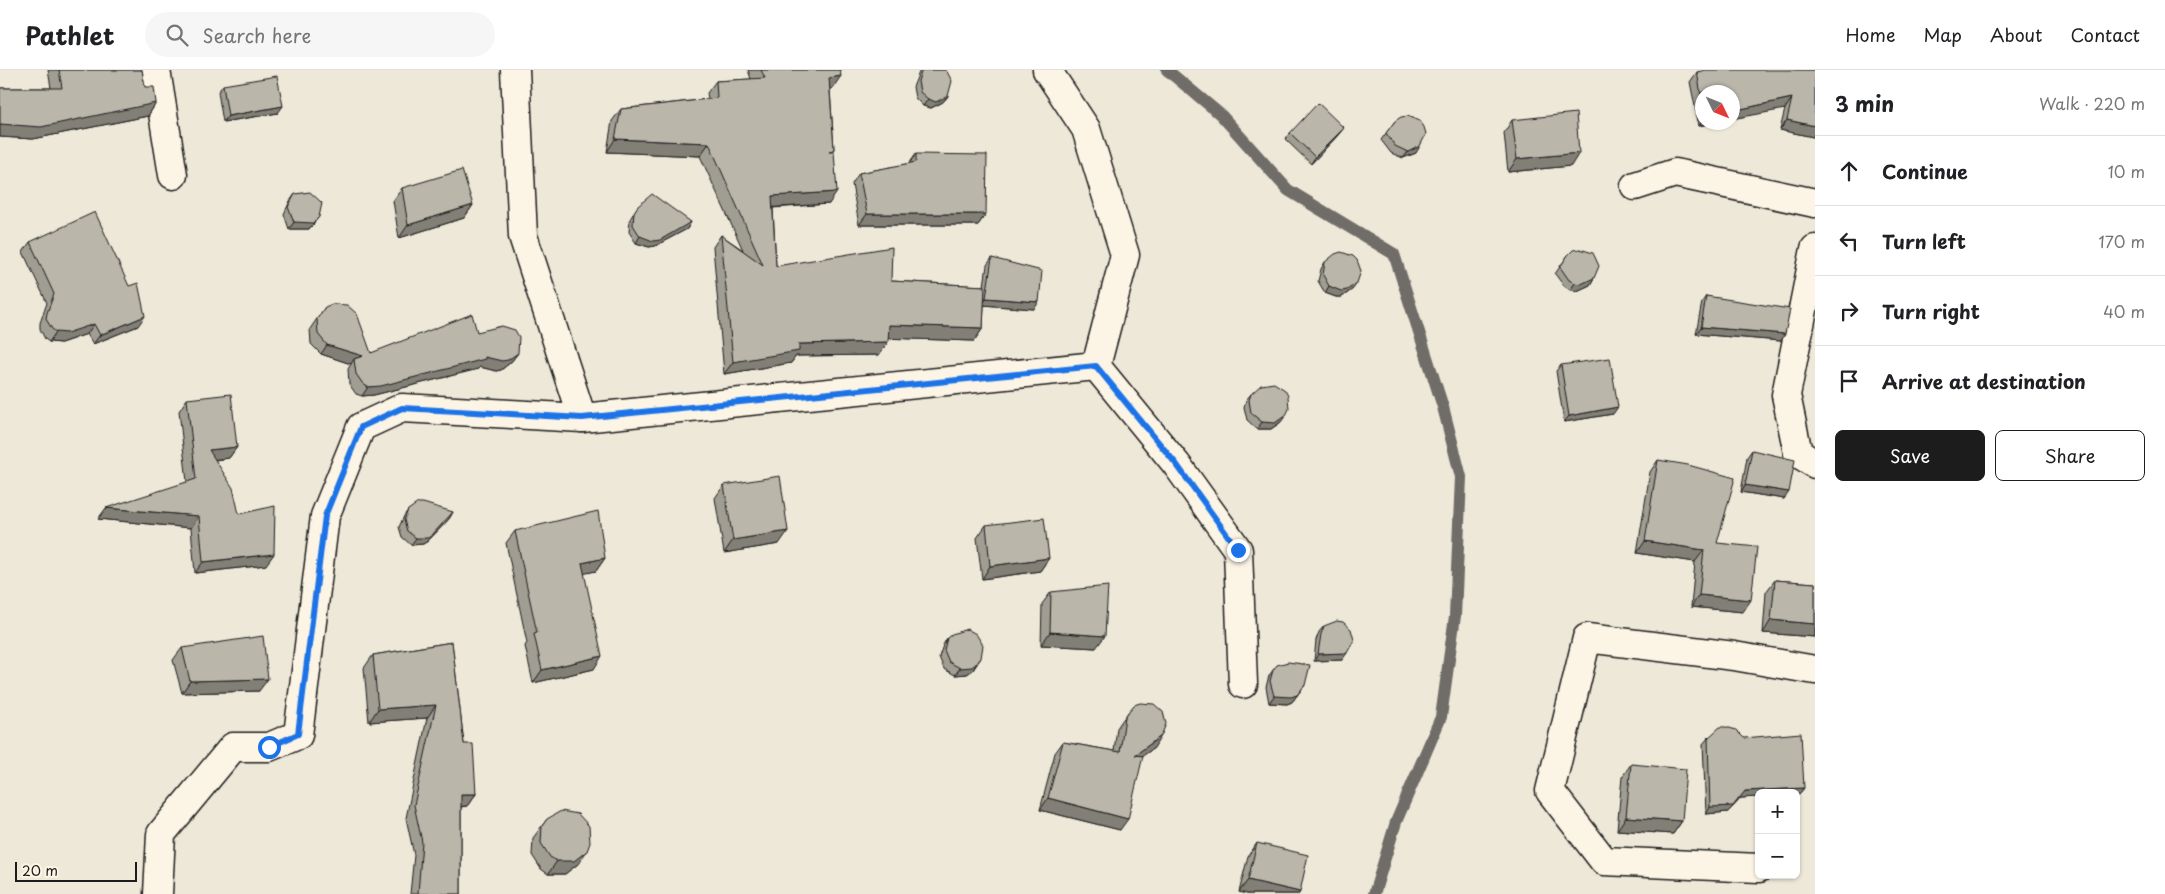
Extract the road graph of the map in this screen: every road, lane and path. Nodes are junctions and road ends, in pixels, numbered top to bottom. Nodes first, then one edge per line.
1 (156, 70) edge
2 (515, 70) edge
3 (1047, 70) edge
4 (174, 175) dead end
5 (1635, 186) dead end
6 (1815, 203) edge
7 (1815, 249) edge
8 (1096, 366) junction
9 (582, 418) junction
10 (1815, 464) edge
11 (1815, 670) edge
12 (1243, 684) dead end
13 (1755, 868) edge
14 (158, 894) edge

1 - 4 street
2 - 9 street
3 - 8 street
5 - 6 street
7 - 10 street
8 - 9 street
8 - 12 street
9 - 14 street
11 - 13 street

